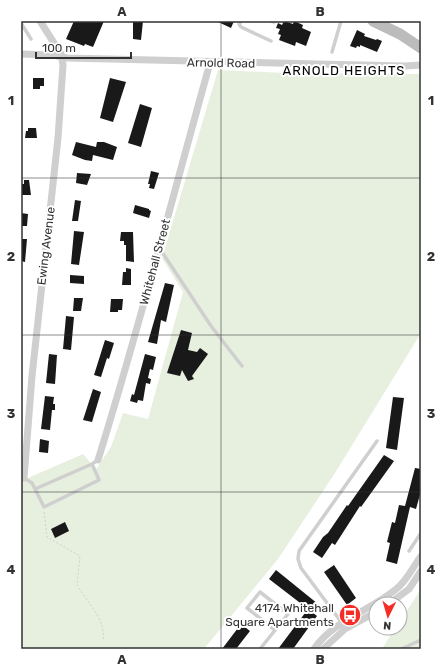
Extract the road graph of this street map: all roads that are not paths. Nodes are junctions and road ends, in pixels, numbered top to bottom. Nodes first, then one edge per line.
1 (40, 21) edge
2 (241, 21) edge
3 (341, 21) edge
4 (373, 21) edge
5 (21, 23) edge
6 (31, 39) dead end
7 (271, 41) dead end
8 (421, 48) edge
9 (332, 52) dead end
10 (21, 54) edge
11 (62, 58) junction
12 (210, 63) junction
13 (421, 65) edge
14 (159, 246) junction
15 (242, 366) dead end
16 (377, 441) dead end
17 (24, 444) edge
18 (95, 462) junction
19 (24, 478) joint
20 (35, 489) junction
21 (421, 533) edge
22 (409, 552) dead end
23 (421, 556) edge
24 (421, 570) edge
25 (400, 596) edge
26 (368, 616) edge
27 (344, 626) junction
28 (275, 630) junction
29 (421, 640) edge
30 (260, 649) edge
31 (314, 649) edge
32 (323, 649) edge
33 (401, 649) edge

1 - 11 street
2 - 7 lane
3 - 9 lane
4 - 8 main road
5 - 6 lane
10 - 11 street, Arnold Road
11 - 12 street, Arnold Road
11 - 17 street, Ewing Avenue
12 - 13 street, Arnold Road
12 - 14 street, Whitehall Street
14 - 15 lane
14 - 18 street, Whitehall Street
16 - 27 lane
17 - 19 street, Ewing Avenue
18 - 20 lane
18 - 20 lane
19 - 20 lane
21 - 22 lane
23 - 27 street
24 - 25 street
26 - 27 street
27 - 31 street
27 - 32 street
28 - 28 lane
28 - 30 lane
29 - 33 lane

